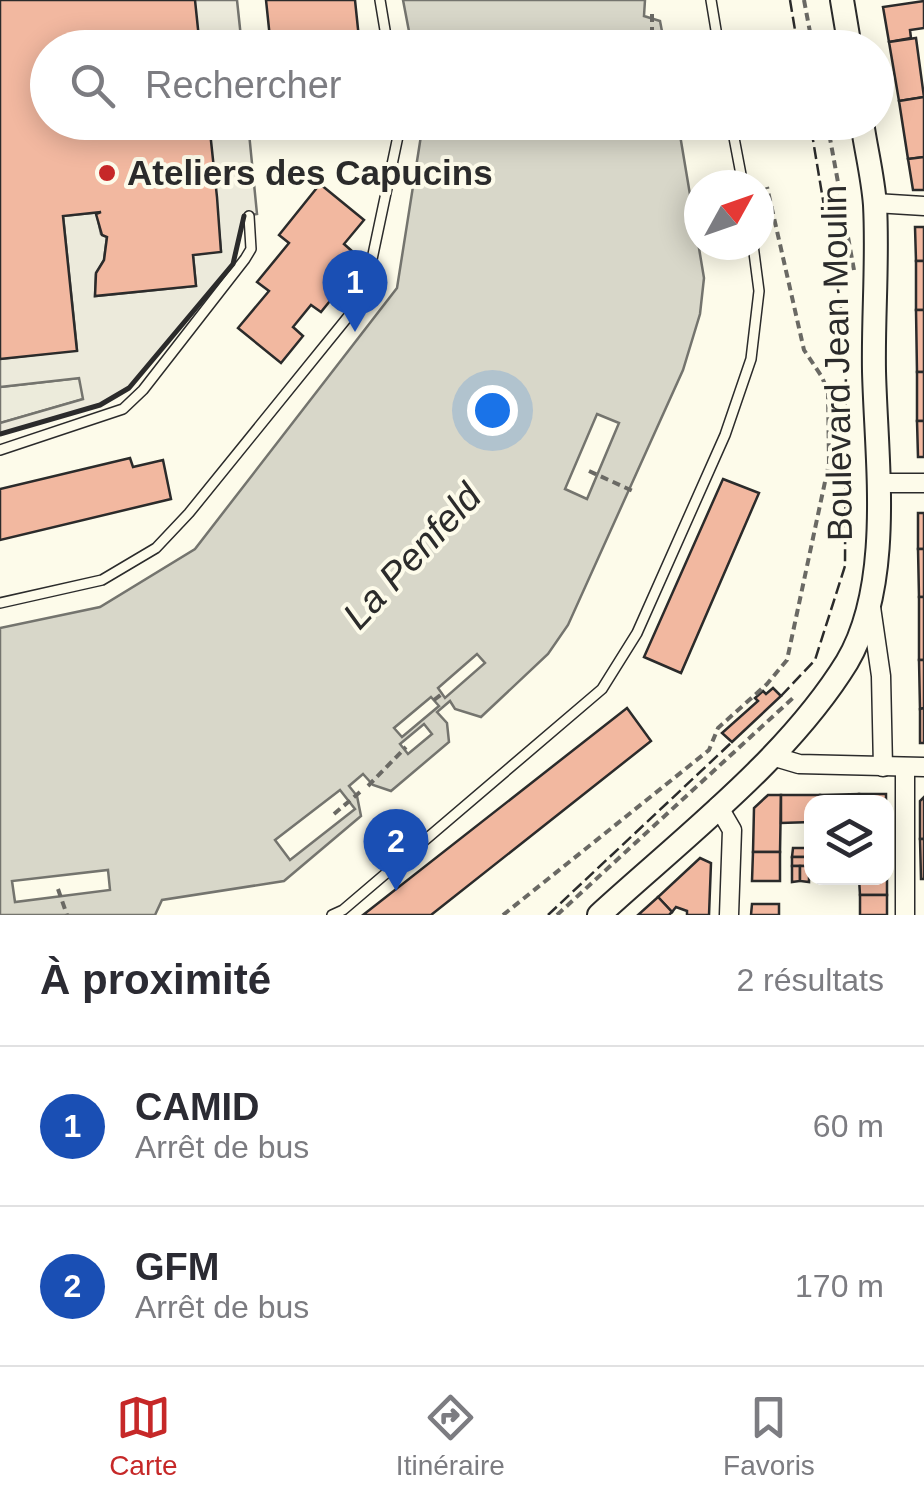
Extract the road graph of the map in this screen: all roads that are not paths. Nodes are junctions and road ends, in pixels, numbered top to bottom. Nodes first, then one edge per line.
1 (380, 0) edge
2 (711, 0) edge
3 (842, 0) edge
4 (385, 30) edge
5 (715, 30) edge
6 (847, 30) edge
7 (397, 140) edge
8 (734, 140) edge
9 (865, 140) edge
10 (740, 170) edge
11 (874, 203) junction
12 (924, 206) edge
13 (248, 216) dead end
14 (755, 260) edge
15 (0, 450) edge
16 (878, 482) junction
17 (924, 483) edge
18 (0, 602) edge
19 (870, 602) junction
20 (772, 756) junction
21 (882, 767) junction
22 (904, 768) junction
23 (924, 768) edge
24 (718, 806) junction
25 (332, 915) edge
26 (599, 915) edge
27 (729, 915) edge
28 (905, 915) edge

1 - 4 lane
2 - 5 lane
3 - 6 street
7 - 18 lane
8 - 10 lane
9 - 11 street, Boulevard Jean Moulin
11 - 12 street
11 - 16 street, Boulevard Jean Moulin
13 - 15 lane
14 - 25 lane
16 - 17 street
16 - 19 street, Boulevard Jean Moulin
19 - 20 street, Boulevard Jean Moulin
19 - 21 street, Boulevard Jean Moulin
20 - 21 street
20 - 24 street, Boulevard Jean Moulin
21 - 22 street
22 - 23 street
22 - 28 street
24 - 26 street, Boulevard Jean Moulin
24 - 27 street

